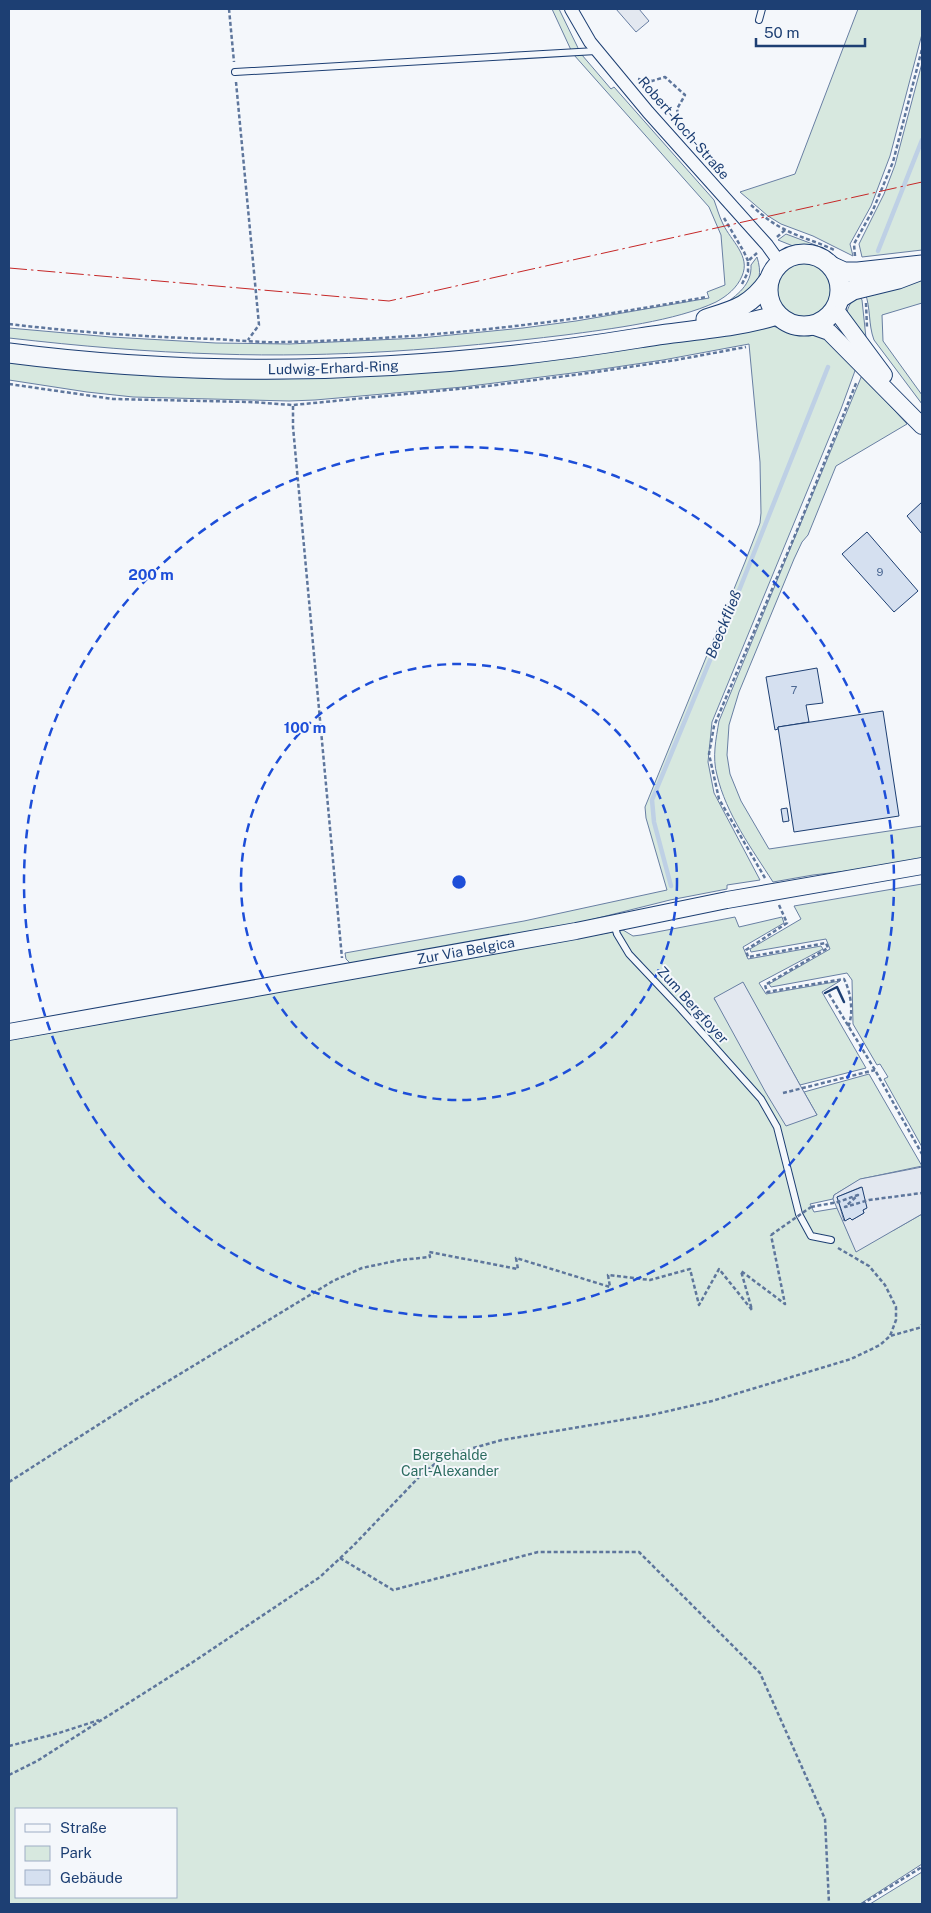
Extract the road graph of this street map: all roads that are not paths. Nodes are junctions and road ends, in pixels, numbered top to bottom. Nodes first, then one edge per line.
1 (571, 9) edge
2 (762, 9) edge
3 (759, 20) dead end
4 (598, 51) junction
5 (235, 72) road end
6 (841, 260) junction
7 (780, 263) junction
8 (922, 265) edge
9 (922, 270) edge
10 (769, 280) junction
11 (838, 303) junction
12 (777, 314) junction
13 (812, 326) junction
14 (656, 335) junction
15 (9, 353) edge
16 (922, 425) edge
17 (922, 866) edge
18 (614, 923) junction
19 (9, 1032) edge
20 (831, 1240) road end

1 - 4 street, Robert-Koch-Straße
2 - 3 lane
4 - 5 lane
4 - 7 street, Robert-Koch-Straße
6 - 7 main road
6 - 8 main road
6 - 11 main road
7 - 10 main road
9 - 11 main road
10 - 12 main road
10 - 14 main road, Ludwig-Erhard-Ring
11 - 13 main road
11 - 16 street
12 - 13 main road
12 - 14 main road, Ludwig-Erhard-Ring
13 - 16 street
14 - 15 main road, Ludwig-Erhard-Ring
17 - 18 street, Zur Via Belgica
18 - 19 street, Zur Via Belgica
18 - 20 lane, Zum Bergfoyer

